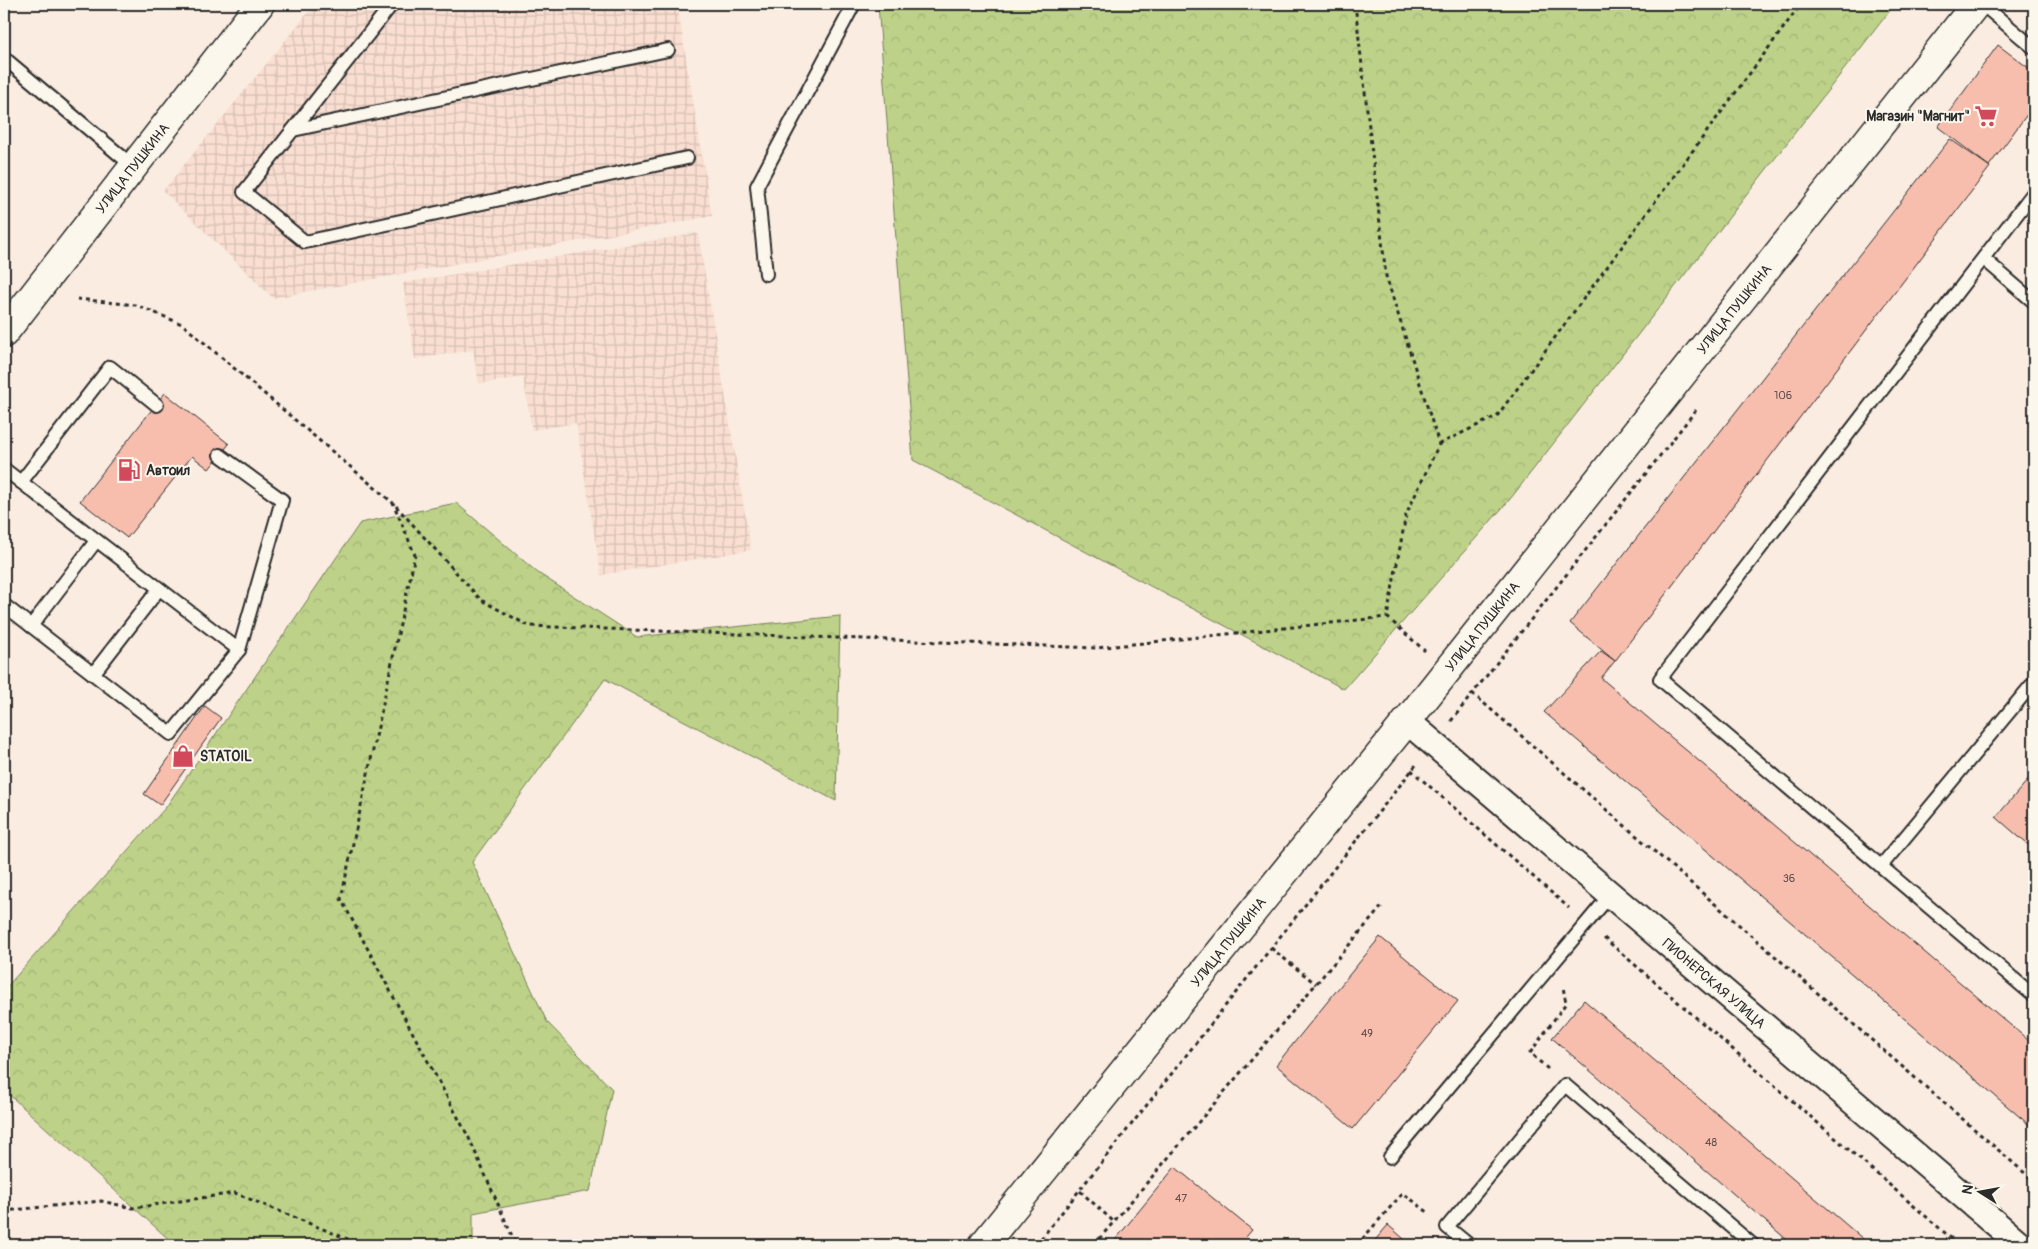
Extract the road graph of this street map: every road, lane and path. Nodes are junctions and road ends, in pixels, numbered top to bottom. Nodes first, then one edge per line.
1 (260, 4) edge
2 (392, 4) edge
3 (854, 4) edge
4 (1355, 4) edge
5 (1801, 4) edge
6 (1976, 4) edge
7 (1982, 4) edge
8 (2034, 48) edge
9 (668, 50) dead end
10 (4, 58) edge
11 (293, 130) junction
12 (687, 158) dead end
13 (134, 167) junction
14 (2034, 192) edge
15 (1984, 259) junction
16 (766, 274) dead end
17 (77, 299) dead end
18 (2034, 302) edge
19 (4, 333) edge
20 (1701, 404) dead end
21 (156, 405) dead end
22 (1439, 444) junction
23 (220, 455) dead end
24 (4, 469) edge
25 (21, 482) junction
26 (393, 503) junction
27 (96, 541) junction
28 (159, 589) junction
29 (4, 605) edge
30 (1387, 617) junction
31 (31, 626) junction
32 (239, 650) junction
33 (1447, 670) junction
34 (93, 674) junction
35 (2034, 682) edge
36 (1473, 693) junction
37 (1406, 721) junction
38 (1433, 743) junction
39 (1411, 770) junction
40 (1882, 865) junction
41 (1611, 894) junction
42 (1384, 904) dead end
43 (1587, 923) junction
44 (1271, 948) junction
45 (1559, 956) junction
46 (1316, 984) junction
47 (2034, 996) edge
48 (1565, 1085) junction
49 (1390, 1157) dead end
50 (2034, 1181) edge
51 (1080, 1190) junction
52 (4, 1211) edge
53 (1114, 1222) junction
54 (1447, 1227) junction
55 (362, 1245) edge
56 (516, 1245) edge
57 (983, 1245) edge
58 (1036, 1245) edge
59 (1094, 1245) edge
60 (1357, 1245) edge
61 (1469, 1245) edge
62 (1753, 1245) edge
63 (1959, 1245) edge
64 (2021, 1245) edge

1 - 13 street, УЛИЦА ПУШКИНА
2 - 11 lane
3 - 16 lane
4 - 22 path
5 - 22 path
6 - 33 street, УЛИЦА ПУШКИНА
7 - 8 lane
9 - 11 lane
10 - 13 lane
11 - 12 lane
13 - 19 street, УЛИЦА ПУШКИНА
14 - 15 lane
15 - 18 lane
15 - 40 lane
17 - 26 path
20 - 36 path
21 - 25 lane
22 - 30 path
23 - 32 lane
24 - 25 lane
25 - 27 lane
26 - 30 path
26 - 56 path
27 - 28 lane
27 - 31 lane
28 - 32 lane
28 - 34 lane
29 - 31 lane
30 - 33 path
31 - 34 lane
32 - 34 lane
33 - 36 path
33 - 37 street, УЛИЦА ПУШКИНА
35 - 40 lane
36 - 38 path
36 - 50 path
37 - 38 street, ПИОНЕРСКАЯ УЛИЦА
37 - 57 street, УЛИЦА ПУШКИНА
38 - 39 path
38 - 41 street, ПИОНЕРСКАЯ УЛИЦА
39 - 43 path
39 - 44 path
40 - 47 lane
41 - 43 lane
41 - 64 street, ПИОНЕРСКАЯ УЛИЦА
42 - 46 path
43 - 45 lane
43 - 63 path
44 - 46 path
44 - 51 path
45 - 48 path
45 - 49 lane
46 - 53 path
48 - 54 lane
48 - 62 lane
51 - 53 path
51 - 58 path
52 - 55 path
53 - 59 path
54 - 60 path
54 - 61 lane

